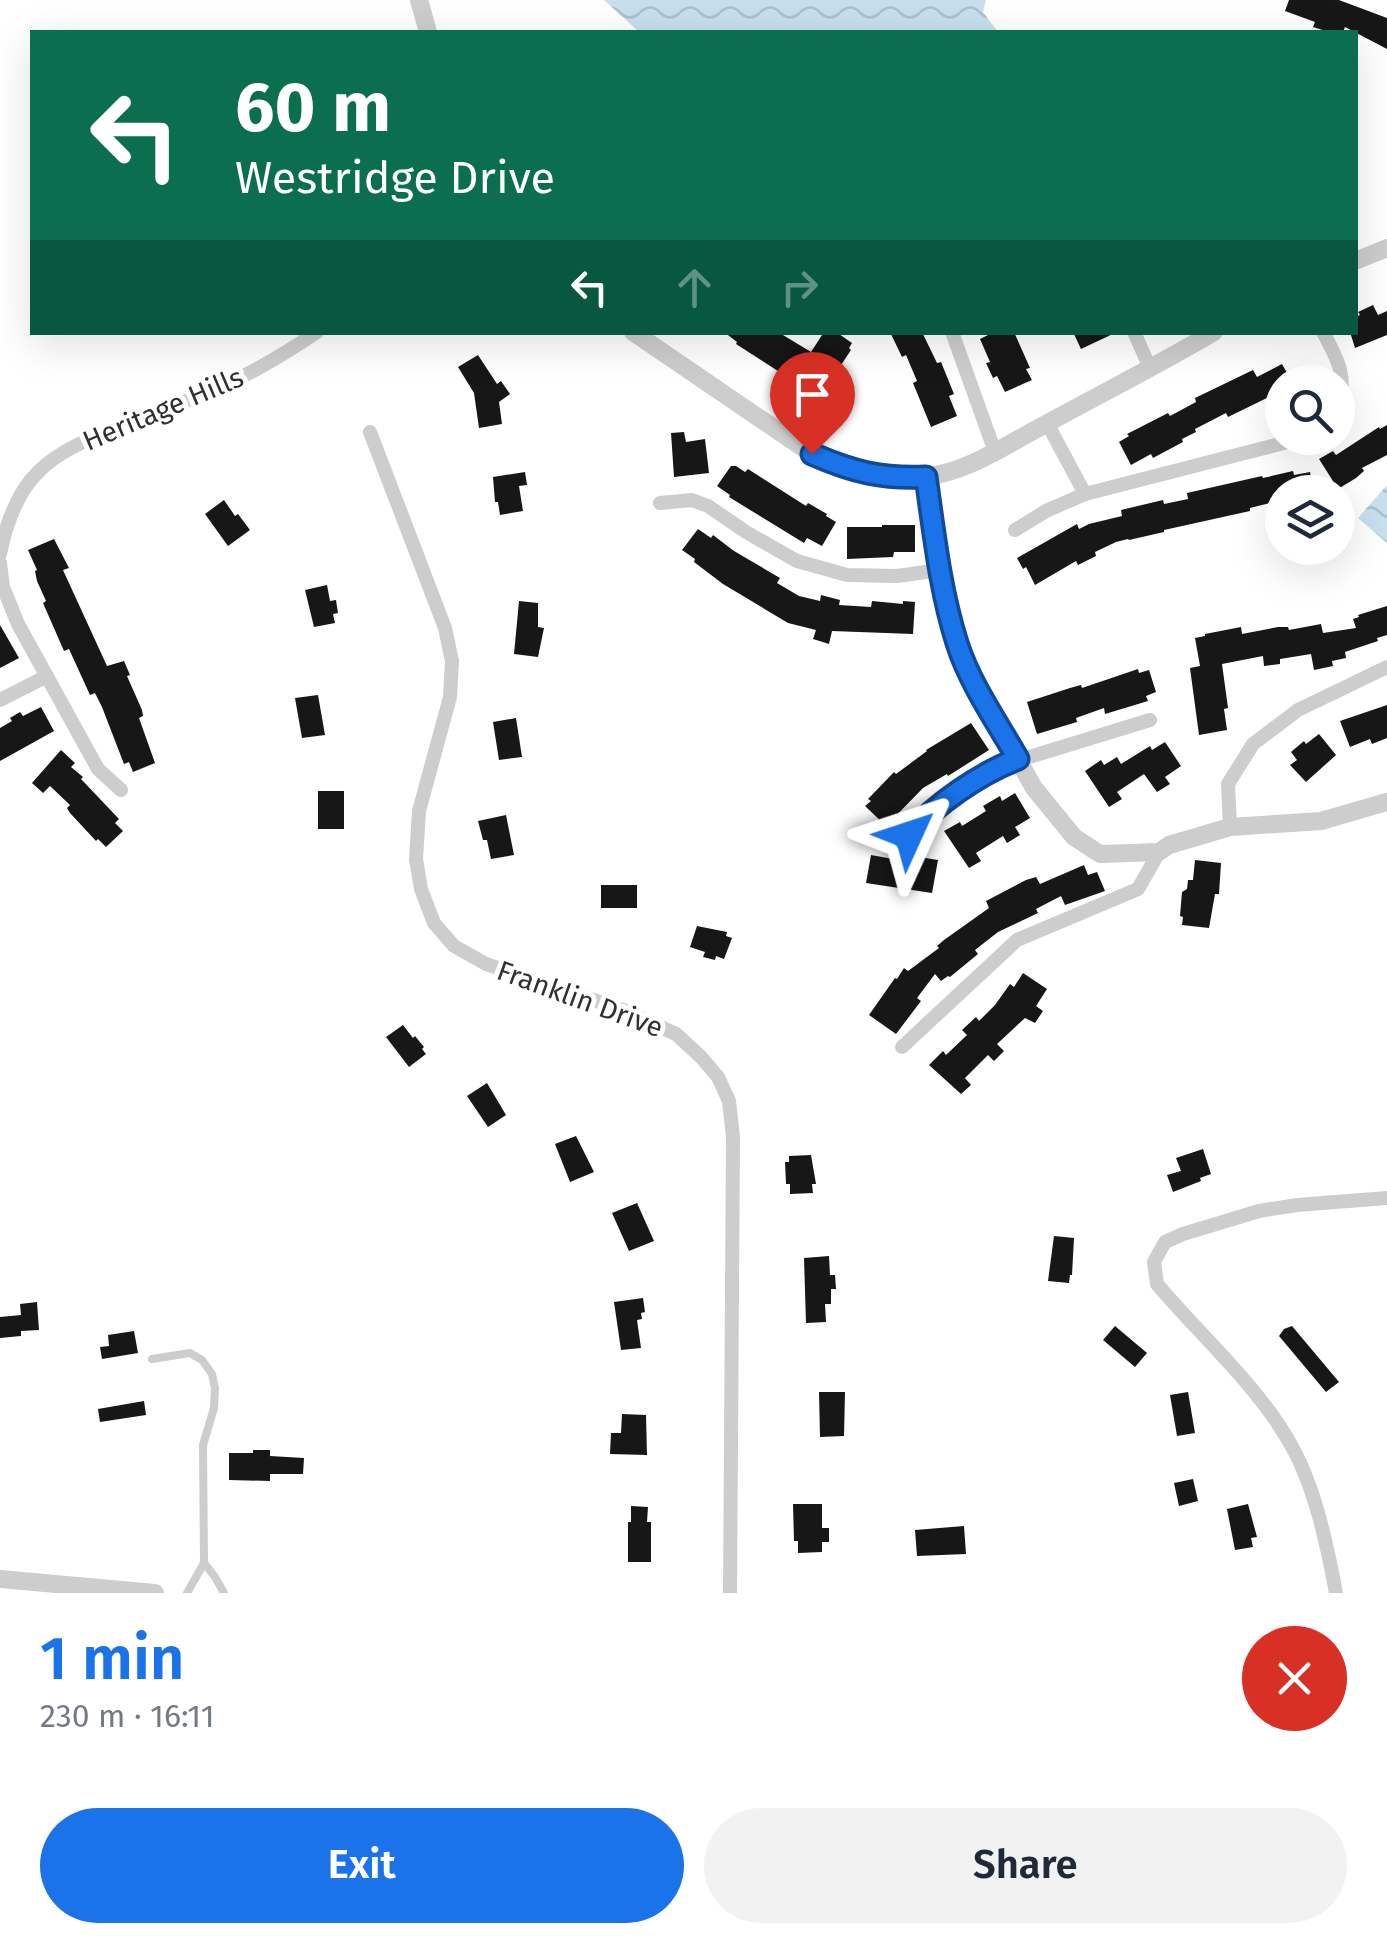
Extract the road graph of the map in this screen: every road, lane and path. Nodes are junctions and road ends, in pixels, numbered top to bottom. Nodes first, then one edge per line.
1 (419, 0) edge
2 (427, 30) edge
3 (1387, 248) edge
4 (1358, 260) edge
5 (312, 335) edge
6 (637, 335) edge
7 (953, 335) edge
8 (1135, 335) edge
9 (1209, 335) edge
10 (1325, 335) edge
11 (1340, 365) edge
12 (1150, 368) junction
13 (1047, 423) junction
14 (370, 432) dead end
15 (1265, 448) edge
16 (995, 452) junction
17 (926, 477) junction
18 (1085, 494) junction
19 (660, 503) dead end
20 (1015, 530) dead end
21 (0, 554) edge
22 (940, 570) junction
23 (0, 572) edge
24 (1387, 667) edge
25 (47, 676) junction
26 (0, 700) edge
27 (1150, 720) dead end
28 (1018, 759) junction
29 (121, 790) dead end
30 (1387, 802) edge
31 (1230, 827) junction
32 (902, 850) dead end
33 (1159, 852) junction
34 (902, 1046) dead end
35 (1387, 1198) edge
36 (152, 1358) dead end
37 (204, 1564) junction
38 (0, 1579) edge
39 (154, 1593) edge
40 (188, 1593) edge
41 (224, 1593) edge
42 (730, 1593) edge
43 (1336, 1593) edge

1 - 2 street
3 - 4 street
5 - 21 street, Heritage Hills
6 - 17 street
7 - 16 street
8 - 12 street
9 - 12 street
10 - 11 street
12 - 13 street
13 - 16 street
13 - 18 street
14 - 42 street, Franklin Drive
15 - 18 street
16 - 17 street
17 - 22 street
18 - 20 street
19 - 22 street
22 - 28 street
23 - 25 street
24 - 31 street
25 - 26 street
25 - 29 street
27 - 28 street
28 - 32 street
28 - 33 street
30 - 31 street
31 - 33 street
33 - 34 street
35 - 43 street
36 - 37 lane
37 - 40 lane
37 - 41 lane
38 - 39 street

